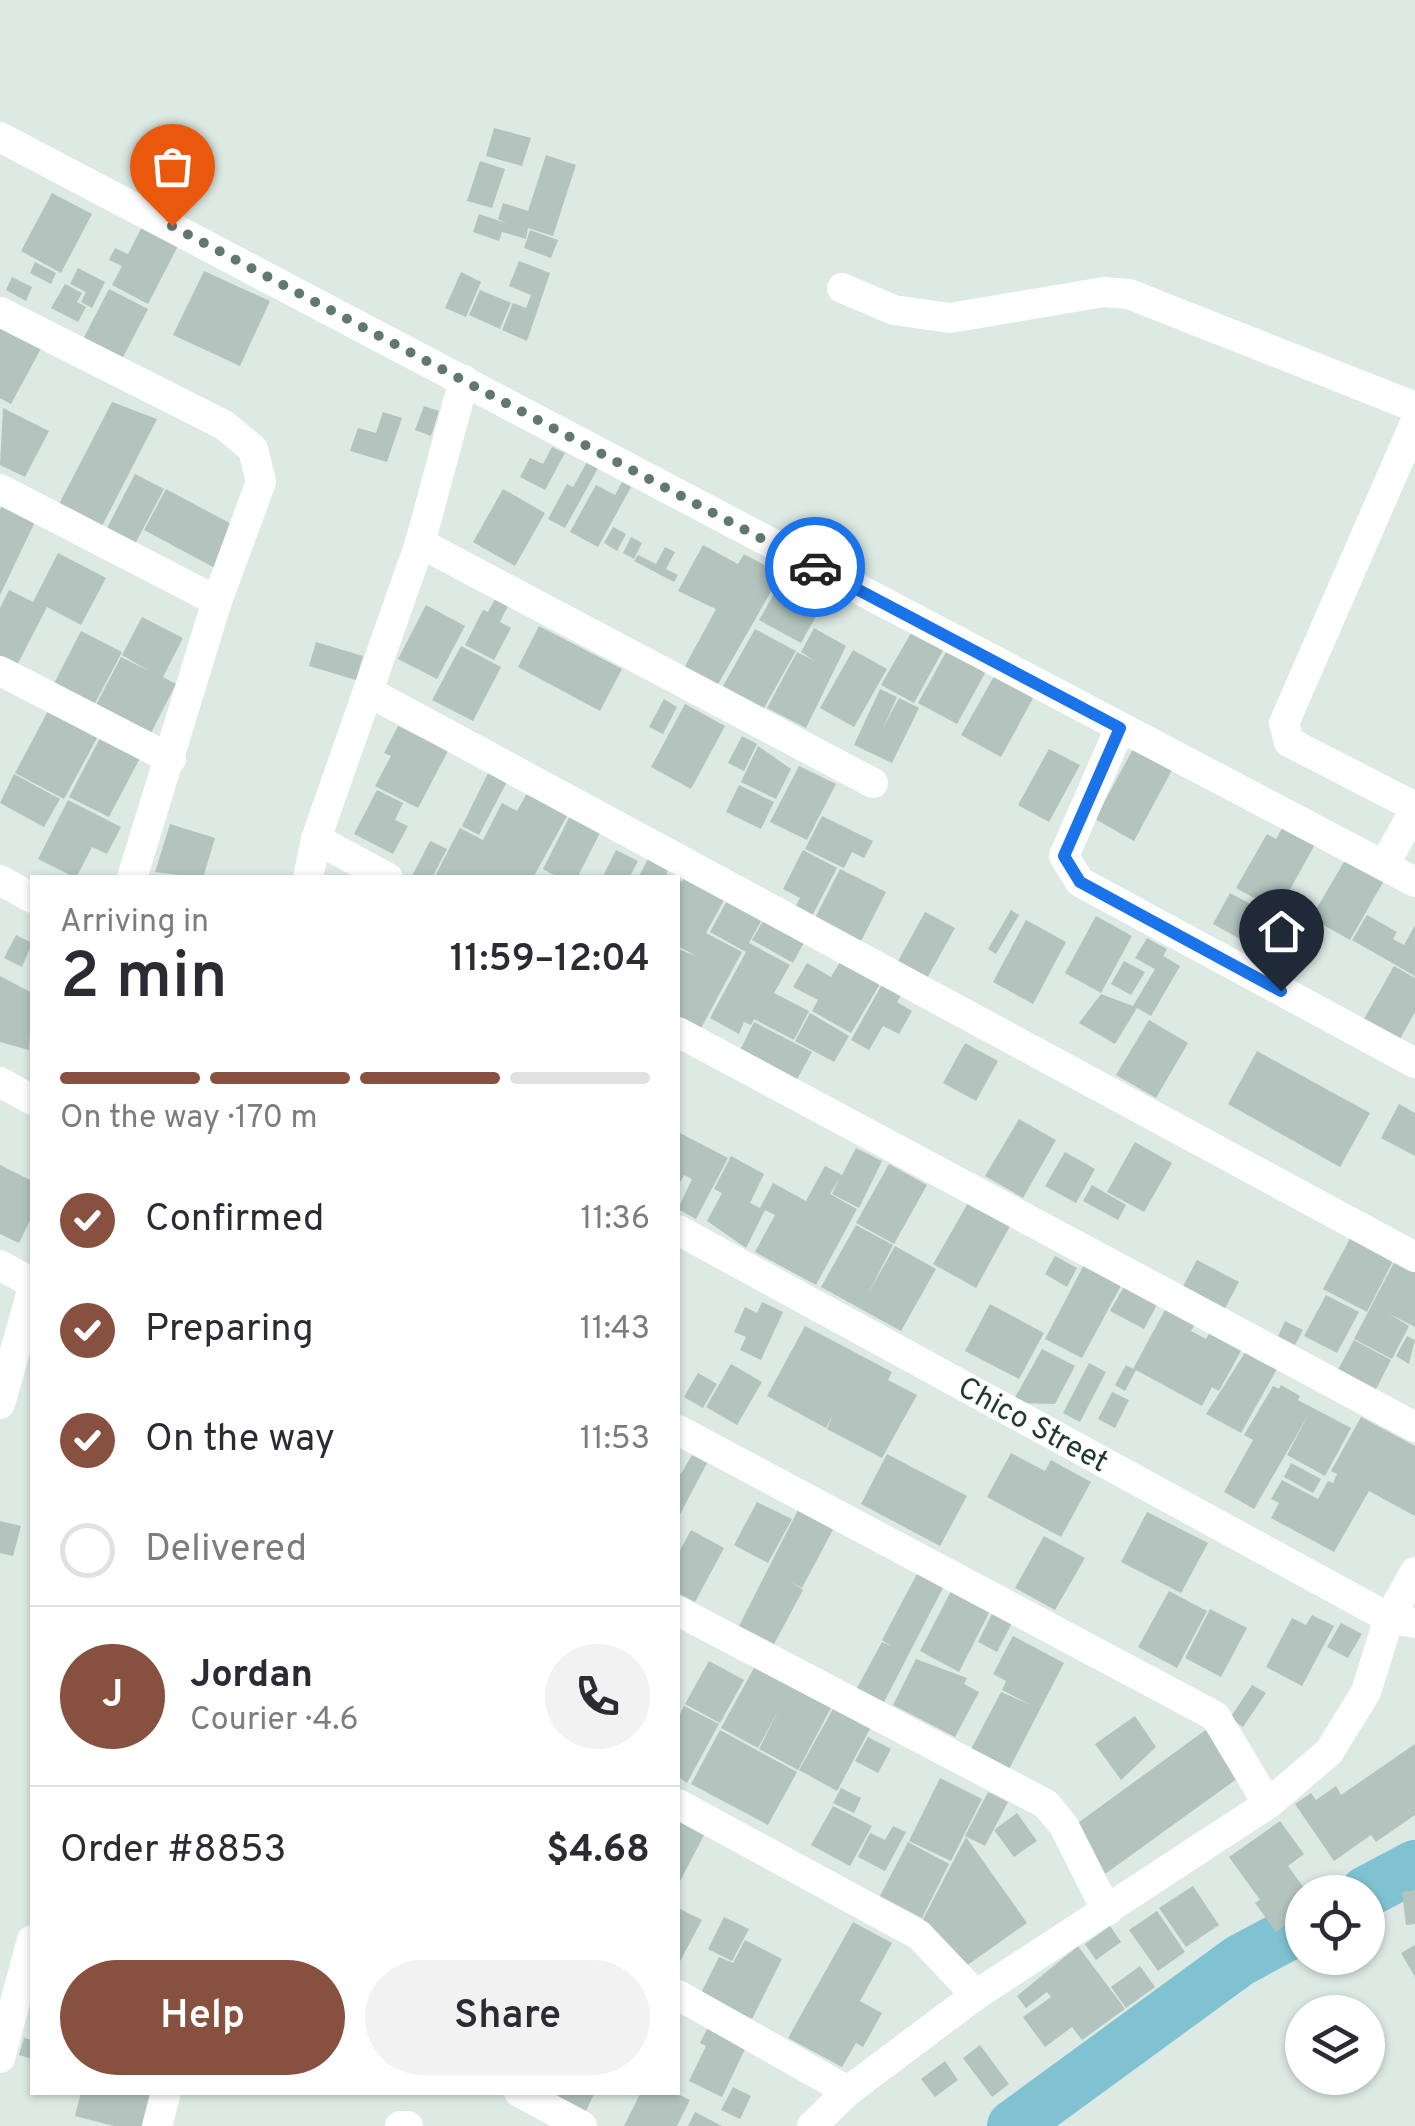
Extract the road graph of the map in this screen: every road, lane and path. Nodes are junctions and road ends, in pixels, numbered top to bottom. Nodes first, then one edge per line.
1 (0, 136) edge
2 (842, 288) dead end
3 (0, 312) edge
4 (464, 380) junction
5 (1415, 407) edge
6 (1415, 423) edge
7 (0, 489) edge
8 (420, 543) junction
9 (216, 601) junction
10 (0, 671) edge
11 (369, 692) junction
12 (1120, 728) junction
13 (172, 759) junction
14 (872, 783) dead end
15 (1415, 808) edge
16 (316, 839) junction
17 (1384, 865) junction
18 (133, 875) edge
19 (309, 875) edge
20 (382, 875) edge
21 (0, 880) edge
22 (1415, 882) edge
23 (30, 897) edge
24 (680, 1033) edge
25 (1415, 1064) edge
26 (0, 1082) edge
27 (30, 1099) edge
28 (680, 1231) edge
29 (1415, 1257) edge
30 (0, 1266) edge
31 (30, 1283) edge
32 (30, 1298) edge
33 (0, 1404) edge
34 (1415, 1427) edge
35 (680, 1431) edge
36 (1415, 1572) edge
37 (680, 1612) edge
38 (1402, 1620) edge
39 (1268, 1804) junction
40 (680, 1805) edge
41 (1107, 1911) junction
42 (30, 1947) edge
43 (680, 1995) edge
44 (976, 1996) junction
45 (0, 2058) edge
46 (848, 2091) junction
47 (165, 2095) edge
48 (525, 2095) edge
49 (157, 2126) edge
50 (400, 2126) edge
51 (408, 2126) edge
52 (582, 2126) edge
53 (812, 2126) edge

1 - 4 street
2 - 5 street
3 - 9 street
4 - 8 street
4 - 12 street
6 - 15 street
7 - 9 street
8 - 11 street
8 - 14 street
9 - 13 street
10 - 13 street
11 - 16 street
11 - 29 street
12 - 17 street
12 - 25 street
13 - 18 street
15 - 17 street
16 - 19 street
16 - 20 street
17 - 22 street
21 - 23 street
24 - 34 street
26 - 27 street
28 - 38 street, Chico Street
30 - 31 street
32 - 33 street
35 - 39 street
36 - 38 street
37 - 41 street
38 - 39 street
39 - 41 street
40 - 44 street
41 - 44 street
42 - 45 street
43 - 46 street
44 - 46 street
46 - 53 street
47 - 49 street
48 - 52 street
50 - 51 street

